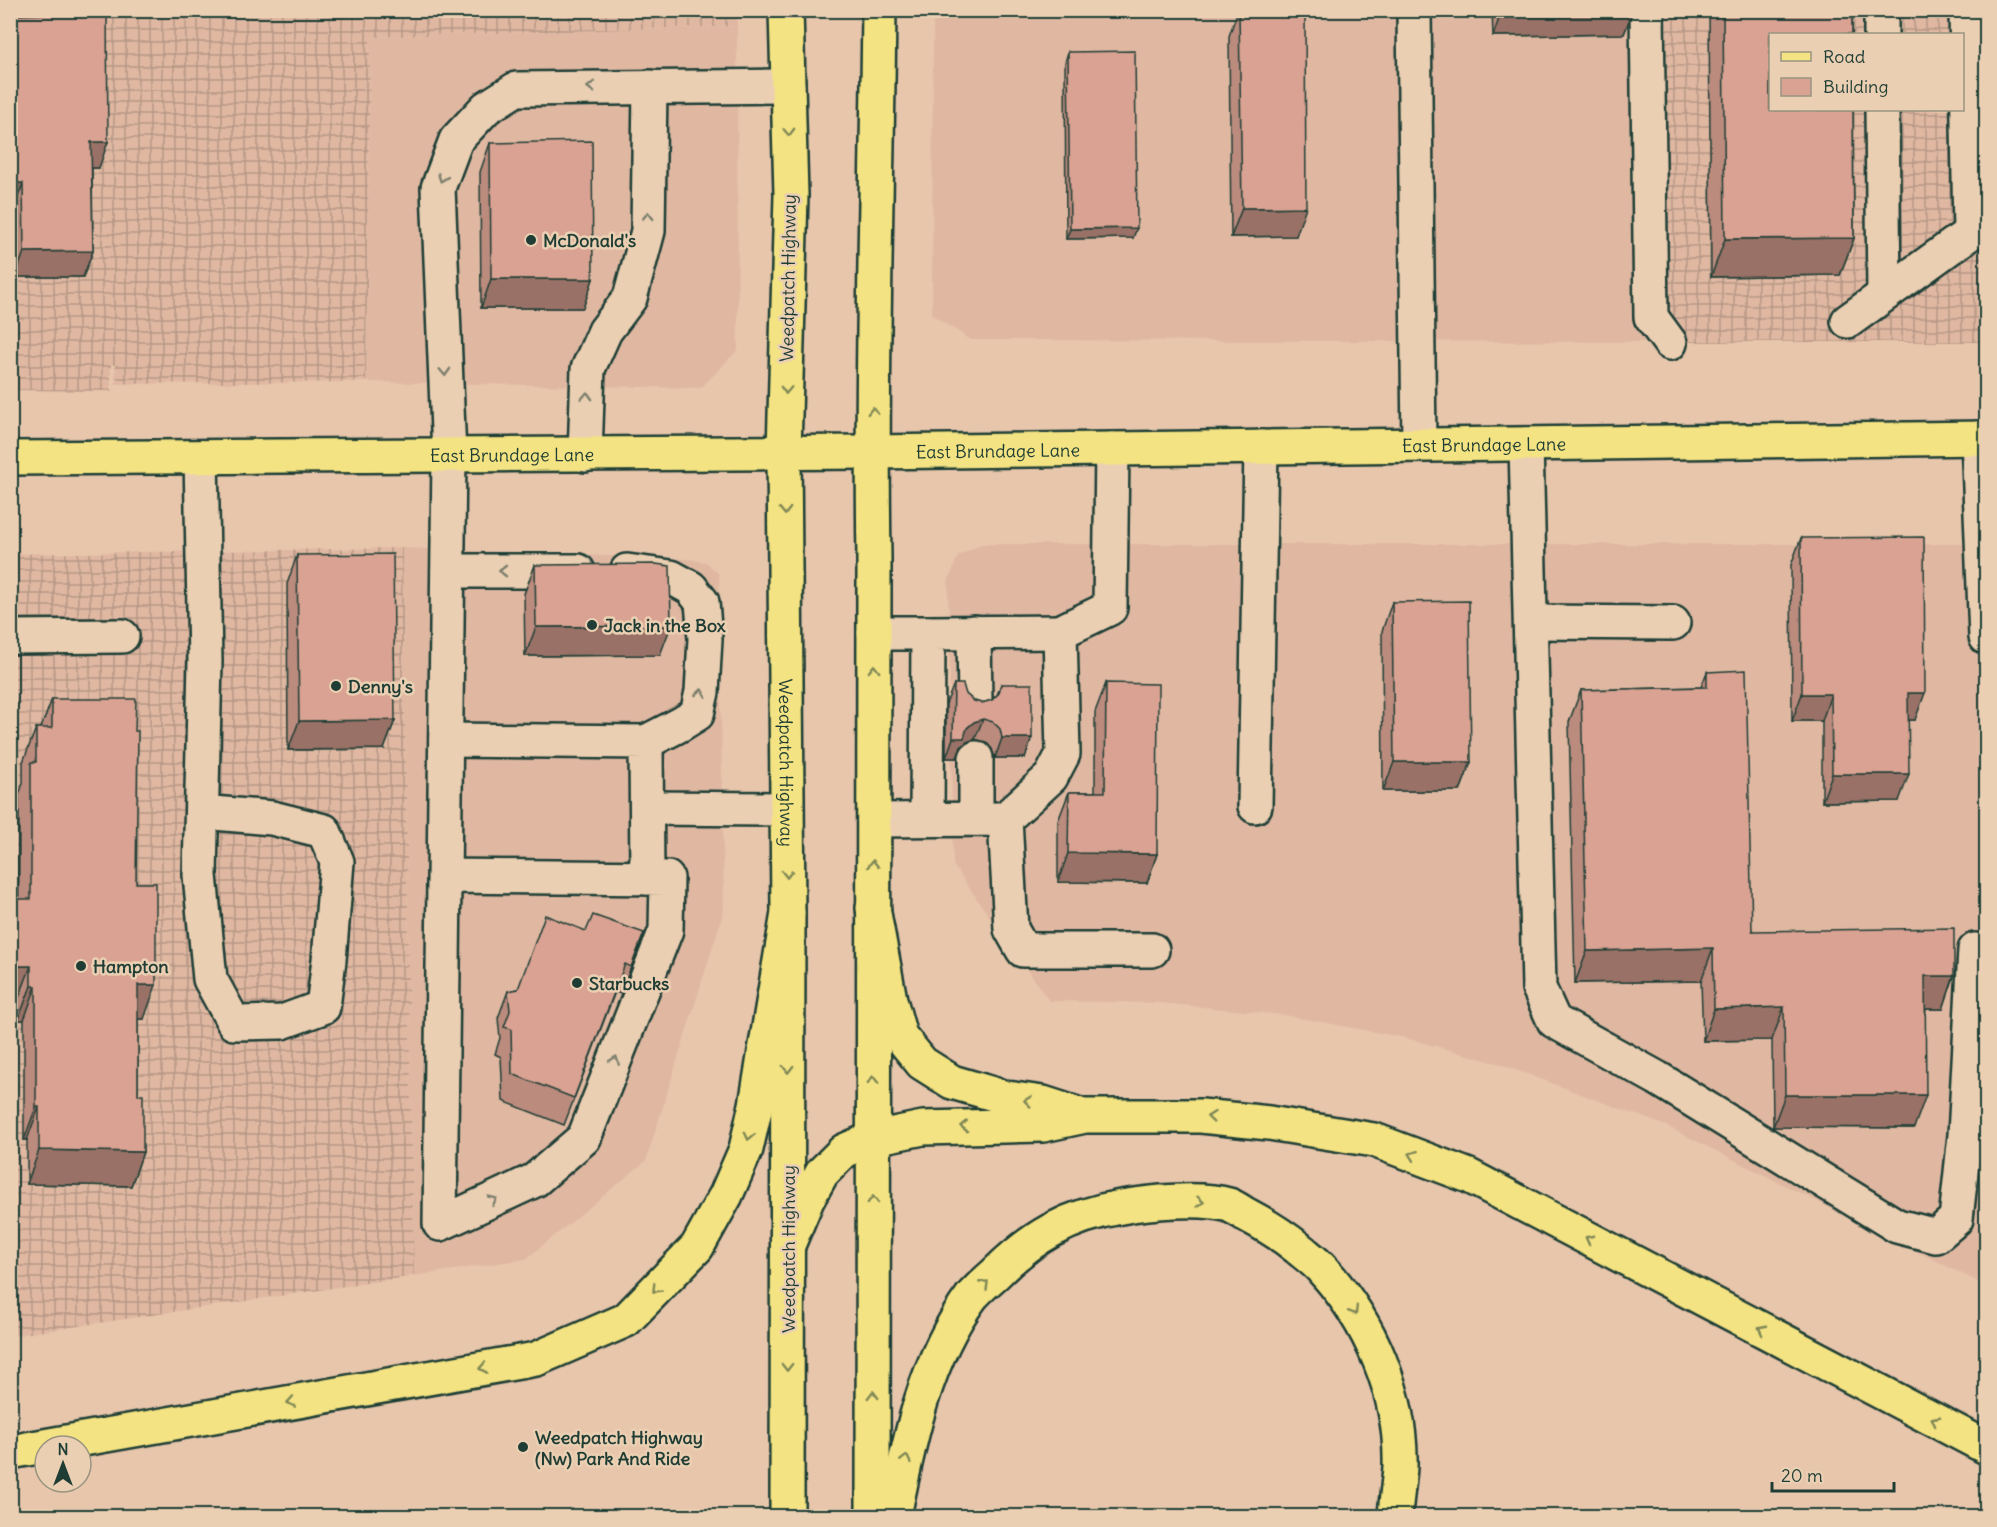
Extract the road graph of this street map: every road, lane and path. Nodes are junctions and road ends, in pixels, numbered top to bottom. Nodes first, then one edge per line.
1 (786, 10) edge
2 (879, 10) edge
3 (1414, 10) edge
4 (1647, 10) edge
5 (1881, 10) edge
6 (1966, 10) edge
7 (1881, 33) edge
8 (788, 86) junction
9 (650, 87) junction
10 (1882, 111) edge
11 (1884, 294) junction
12 (1848, 321) dead end
13 (1670, 343) dead end
14 (1982, 438) edge
15 (1526, 444) junction
16 (1419, 445) junction
17 (1261, 447) junction
18 (1112, 449) junction
19 (784, 453) junction
20 (872, 453) junction
21 (585, 454) junction
22 (448, 455) junction
23 (201, 457) junction
24 (10, 458) edge
25 (448, 571) junction
26 (1531, 622) junction
27 (1673, 623) dead end
28 (974, 632) junction
29 (1060, 632) junction
30 (874, 633) junction
31 (928, 633) junction
32 (122, 636) dead end
33 (10, 637) edge
34 (1986, 637) edge
35 (975, 704) edge
36 (446, 740) junction
37 (646, 742) junction
38 (976, 758) dead end
39 (1255, 806) dead end
40 (647, 808) junction
41 (787, 809) junction
42 (202, 812) junction
43 (927, 819) junction
44 (991, 819) junction
45 (874, 820) junction
46 (444, 876) junction
47 (657, 878) junction
48 (873, 908) junction
49 (788, 913) junction
50 (1152, 950) dead end
51 (1975, 950) dead end
52 (1085, 1116) junction
53 (874, 1138) junction
54 (788, 1245) junction
55 (1986, 1447) edge
56 (10, 1452) edge
57 (787, 1516) edge
58 (873, 1516) edge
59 (894, 1516) edge
60 (1395, 1516) edge

1 - 8 main road, Weedpatch Highway
20 -> 2 main road
3 - 16 lane
4 - 13 lane
5 - 7 lane
6 - 11 lane
8 - 9 lane
8 -> 19 main road, Weedpatch Highway
21 -> 9 lane
9 -> 22 lane
10 - 11 lane
11 - 12 lane
14 - 15 main road, East Brundage Lane
14 - 34 lane
15 - 16 main road, East Brundage Lane
15 - 26 lane
16 - 17 main road, East Brundage Lane
17 - 18 main road, East Brundage Lane
17 - 39 lane
18 - 20 main road, East Brundage Lane
18 - 29 lane
19 - 20 main road, East Brundage Lane
19 - 21 main road, East Brundage Lane
19 -> 41 main road, Weedpatch Highway
20 - 30 main road
21 - 22 main road, East Brundage Lane
22 - 23 main road, East Brundage Lane
22 - 25 lane
23 - 24 main road, East Brundage Lane
23 - 42 lane
25 - 36 lane
37 -> 25 lane
26 - 27 lane
26 - 51 lane
28 - 29 lane
28 - 31 lane
28 - 35 lane
29 - 44 lane
30 - 31 lane
45 -> 30 main road
31 - 43 lane
32 - 33 lane
36 - 37 lane
36 - 46 lane
37 - 40 lane
38 - 44 lane
40 - 41 lane
40 - 47 lane
41 -> 49 main road, Weedpatch Highway
42 - 42 lane
43 - 44 lane
43 - 45 lane
44 - 50 lane
48 -> 45 main road
46 - 47 lane
46 -> 47 lane
52 -> 48 main road
53 -> 48 main road
49 -> 54 main road, Weedpatch Highway
49 -> 56 main road
52 -> 53 main road
55 -> 52 main road
53 - 54 main road
58 -> 53 main road
54 -> 57 main road, Weedpatch Highway
59 -> 60 main road

